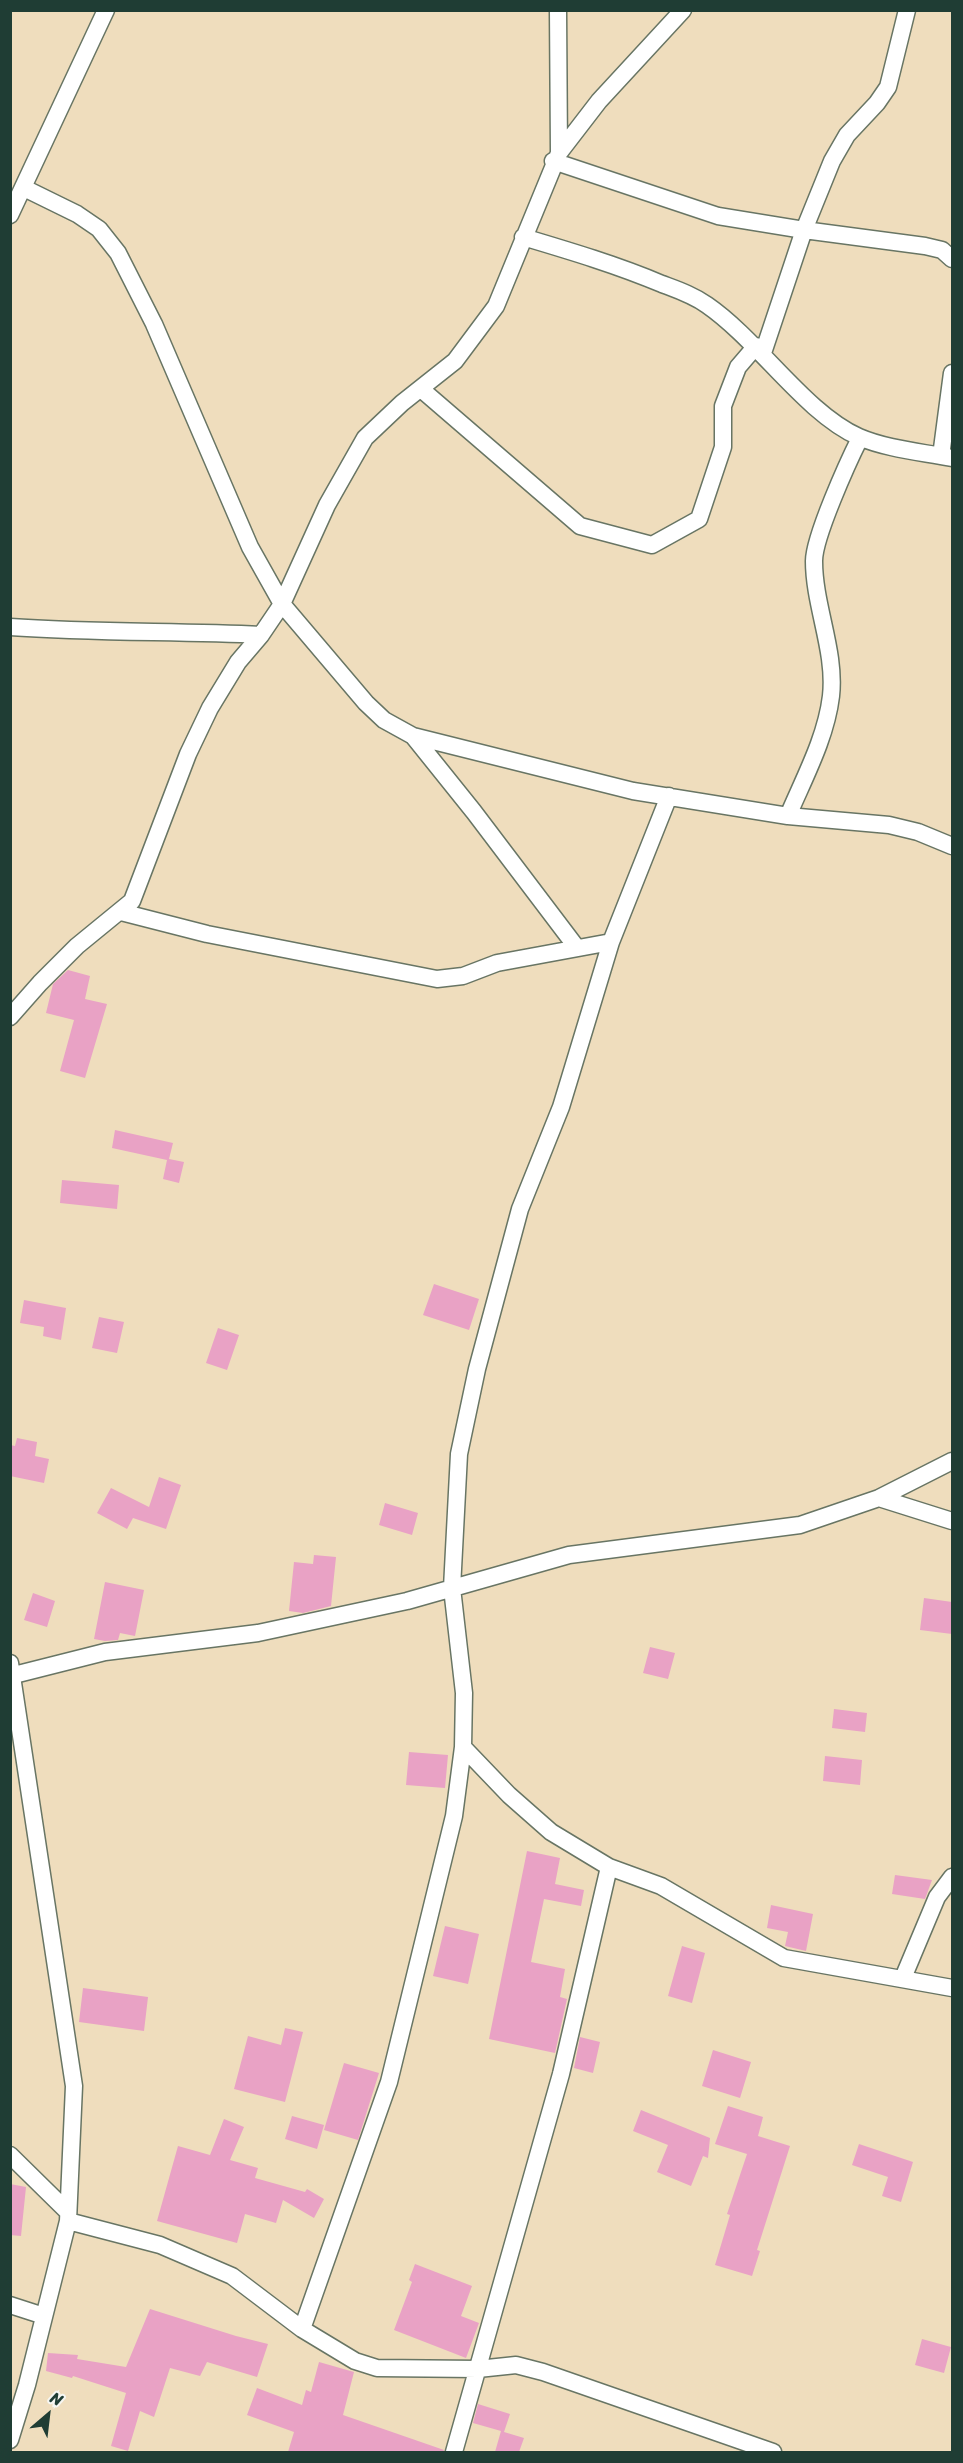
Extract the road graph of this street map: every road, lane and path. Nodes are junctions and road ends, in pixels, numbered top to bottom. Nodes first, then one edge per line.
1 (106, 10) edge
2 (558, 10) edge
3 (683, 10) edge
4 (907, 10) edge
5 (556, 157) junction
6 (24, 188) junction
7 (10, 215) edge
8 (804, 230) junction
9 (524, 237) junction
10 (952, 259) edge
11 (759, 350) junction
12 (952, 374) edge
13 (421, 389) junction
14 (860, 438) junction
15 (947, 457) edge
16 (282, 604) junction
17 (10, 627) edge
18 (261, 635) junction
19 (413, 736) junction
20 (669, 796) junction
21 (788, 816) junction
22 (952, 846) edge
23 (121, 912) junction
24 (611, 942) junction
25 (577, 948) junction
26 (10, 1017) edge
27 (952, 1461) edge
28 (879, 1498) junction
29 (952, 1521) edge
30 (452, 1588) junction
31 (12, 1672) edge
32 (463, 1748) junction
33 (609, 1867) junction
34 (952, 1877) edge
35 (903, 1978) junction
36 (952, 1988) edge
37 (10, 2155) edge
38 (68, 2216) junction
39 (10, 2304) edge
40 (44, 2316) junction
41 (302, 2329) junction
42 (478, 2369) junction
43 (10, 2440) edge
44 (454, 2452) edge
45 (773, 2452) edge

1 - 6 street
2 - 5 street
3 - 5 street
4 - 8 street
5 - 8 street
5 - 9 street
6 - 7 street
6 - 16 street
8 - 10 street
8 - 11 street
9 - 11 street
9 - 13 street
11 - 13 street
11 - 14 street
12 - 15 street
13 - 16 street
14 - 15 street
14 - 21 street
16 - 18 street
16 - 19 street
17 - 18 street
18 - 23 street
19 - 20 street
19 - 25 street
20 - 21 street
20 - 24 street
21 - 22 street
23 - 25 street
23 - 26 street
24 - 25 street
24 - 30 street
27 - 28 street
28 - 29 street
28 - 30 street
30 - 31 street
30 - 32 street
31 - 38 street
32 - 33 street
32 - 41 street
33 - 35 street
33 - 42 street
34 - 35 street
35 - 36 street
37 - 38 street
38 - 40 street
38 - 41 street
39 - 40 street
40 - 43 street
41 - 42 street
42 - 44 street
42 - 45 street

